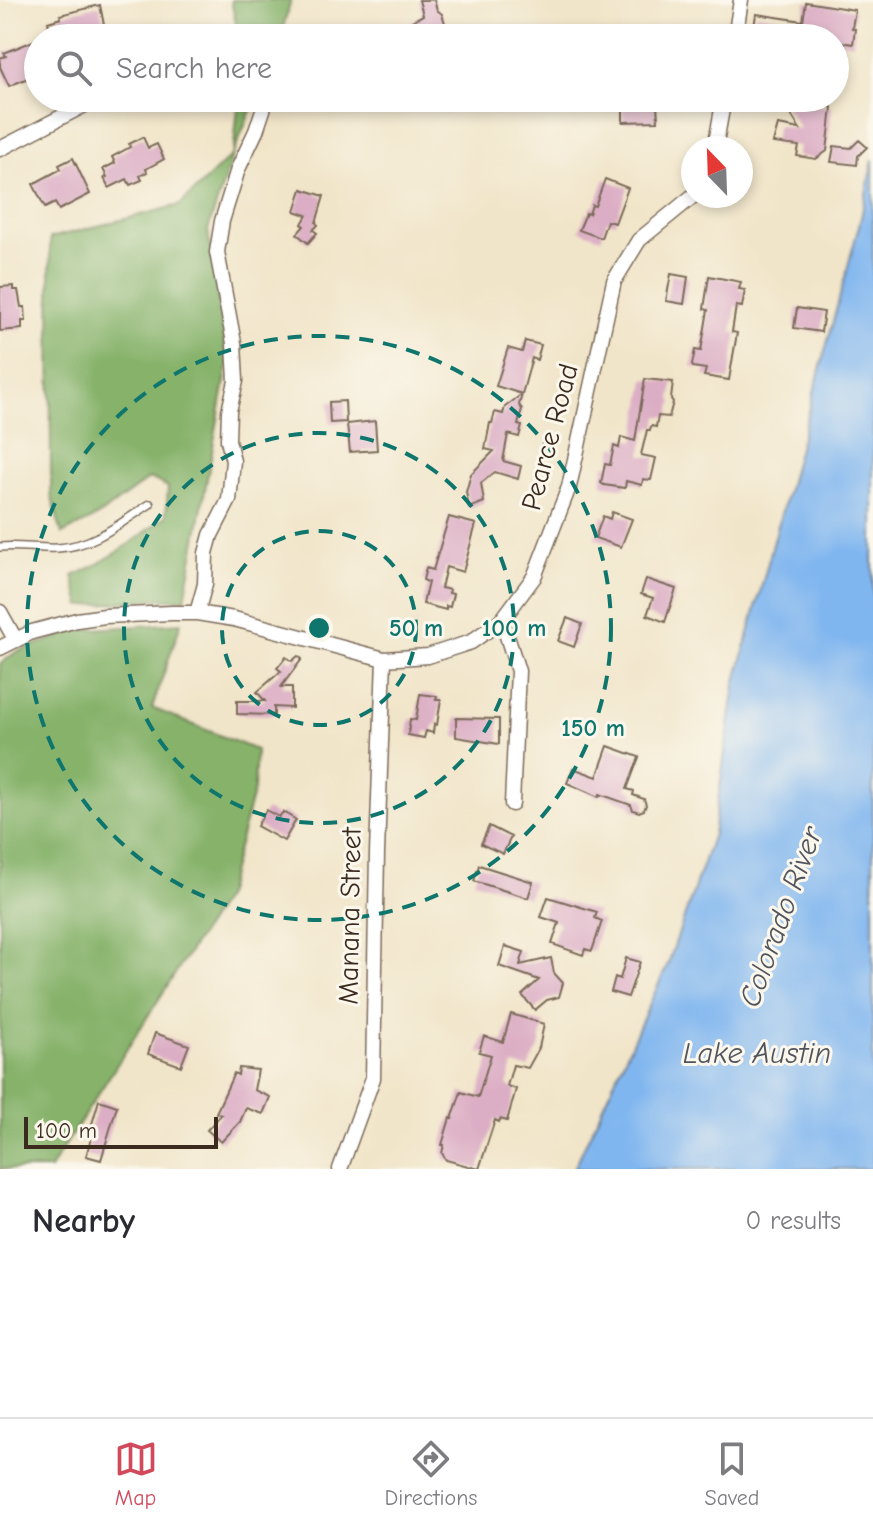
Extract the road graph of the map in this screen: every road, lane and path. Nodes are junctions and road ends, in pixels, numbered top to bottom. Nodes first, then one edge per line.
1 (741, 0) edge
2 (737, 24) edge
3 (71, 112) edge
4 (262, 112) edge
5 (721, 112) edge
6 (717, 136) edge
7 (0, 149) edge
8 (681, 206) edge
9 (150, 504) dead end
10 (0, 547) edge
11 (0, 612) edge
12 (197, 613) junction
13 (502, 620) junction
14 (15, 639) junction
15 (0, 648) edge
16 (384, 659) junction
17 (512, 804) dead end
18 (340, 1169) edge

1 - 2 street
3 - 7 street
4 - 12 street
5 - 6 street
8 - 13 street, Pearce Road
9 - 10 lane
11 - 14 street
12 - 14 street, Pearce Road
12 - 16 street, Pearce Road
13 - 16 street, Pearce Road
13 - 17 street
14 - 15 street, Pearce Road
16 - 18 street, Manana Street

